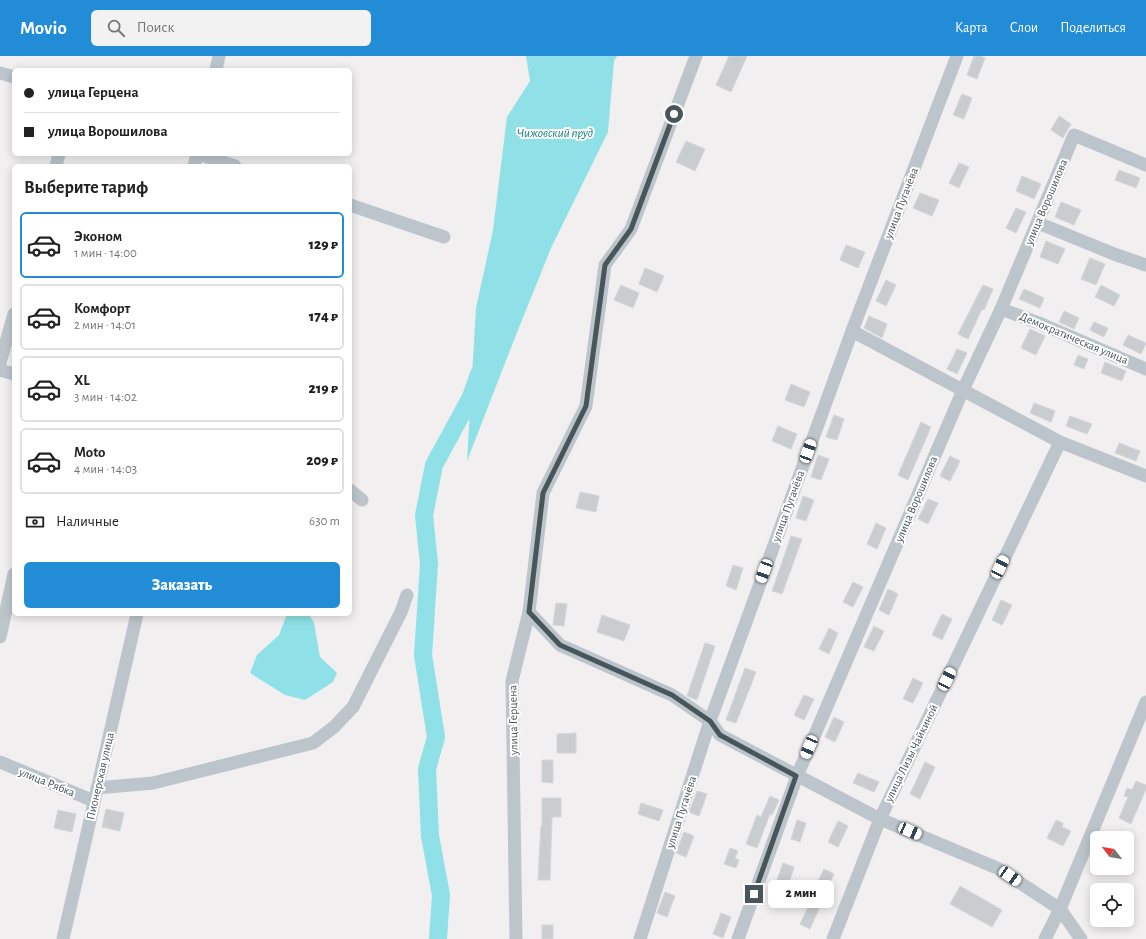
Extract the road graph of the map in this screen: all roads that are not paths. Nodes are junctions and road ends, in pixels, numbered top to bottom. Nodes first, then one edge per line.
1 (220, 56) edge
2 (696, 56) edge
3 (957, 56) edge
4 (217, 68) edge
5 (0, 73) edge
6 (12, 76) edge
7 (204, 156) edge
8 (228, 164) edge
9 (1146, 165) edge
10 (352, 206) edge
11 (1038, 223) junction
12 (444, 237) dead end
13 (1146, 266) edge
14 (1001, 308) junction
15 (12, 321) edge
16 (852, 331) junction
17 (0, 363) edge
18 (1146, 369) edge
19 (0, 370) edge
20 (12, 373) edge
21 (962, 390) junction
22 (1060, 442) junction
23 (1146, 476) edge
24 (352, 492) edge
25 (362, 500) dead end
26 (12, 583) edge
27 (407, 595) dead end
28 (529, 612) junction
29 (137, 616) edge
30 (0, 637) edge
31 (1146, 702) edge
32 (710, 721) junction
33 (0, 762) edge
34 (796, 776) junction
35 (97, 788) junction
36 (94, 801) junction
37 (880, 819) junction
38 (1060, 910) junction
39 (63, 939) edge
40 (516, 939) edge
41 (640, 939) edge
42 (738, 939) edge
43 (833, 939) edge
44 (1045, 939) edge
45 (1081, 939) edge

1 - 4 street
2 - 28 street, улица Герцена
3 - 16 street, улица Пугачёва
5 - 6 street
7 - 8 street
9 - 11 street, улица Ворошилова
10 - 12 street
11 - 13 street
11 - 14 street, улица Ворошилова
14 - 18 street, Демократическая улица
14 - 21 street, улица Ворошилова
15 - 17 street
16 - 21 street
16 - 32 street, улица Пугачёва
19 - 20 street
21 - 22 street
21 - 34 street, улица Ворошилова
22 - 23 street
22 - 37 street, улица Лизы Чайкиной
24 - 25 street
26 - 30 street
27 - 35 street
28 - 32 street
28 - 40 street, улица Герцена
29 - 35 street, Пионерская улица
31 - 38 street
32 - 34 street
32 - 41 street, улица Пугачёва
33 - 36 street, улица Рябка
34 - 37 street
34 - 42 street, улица Ворошилова
35 - 36 street, Пионерская улица
36 - 39 street, Пионерская улица
37 - 38 street
37 - 43 street, улица Лизы Чайкиной
38 - 44 street
38 - 45 street

